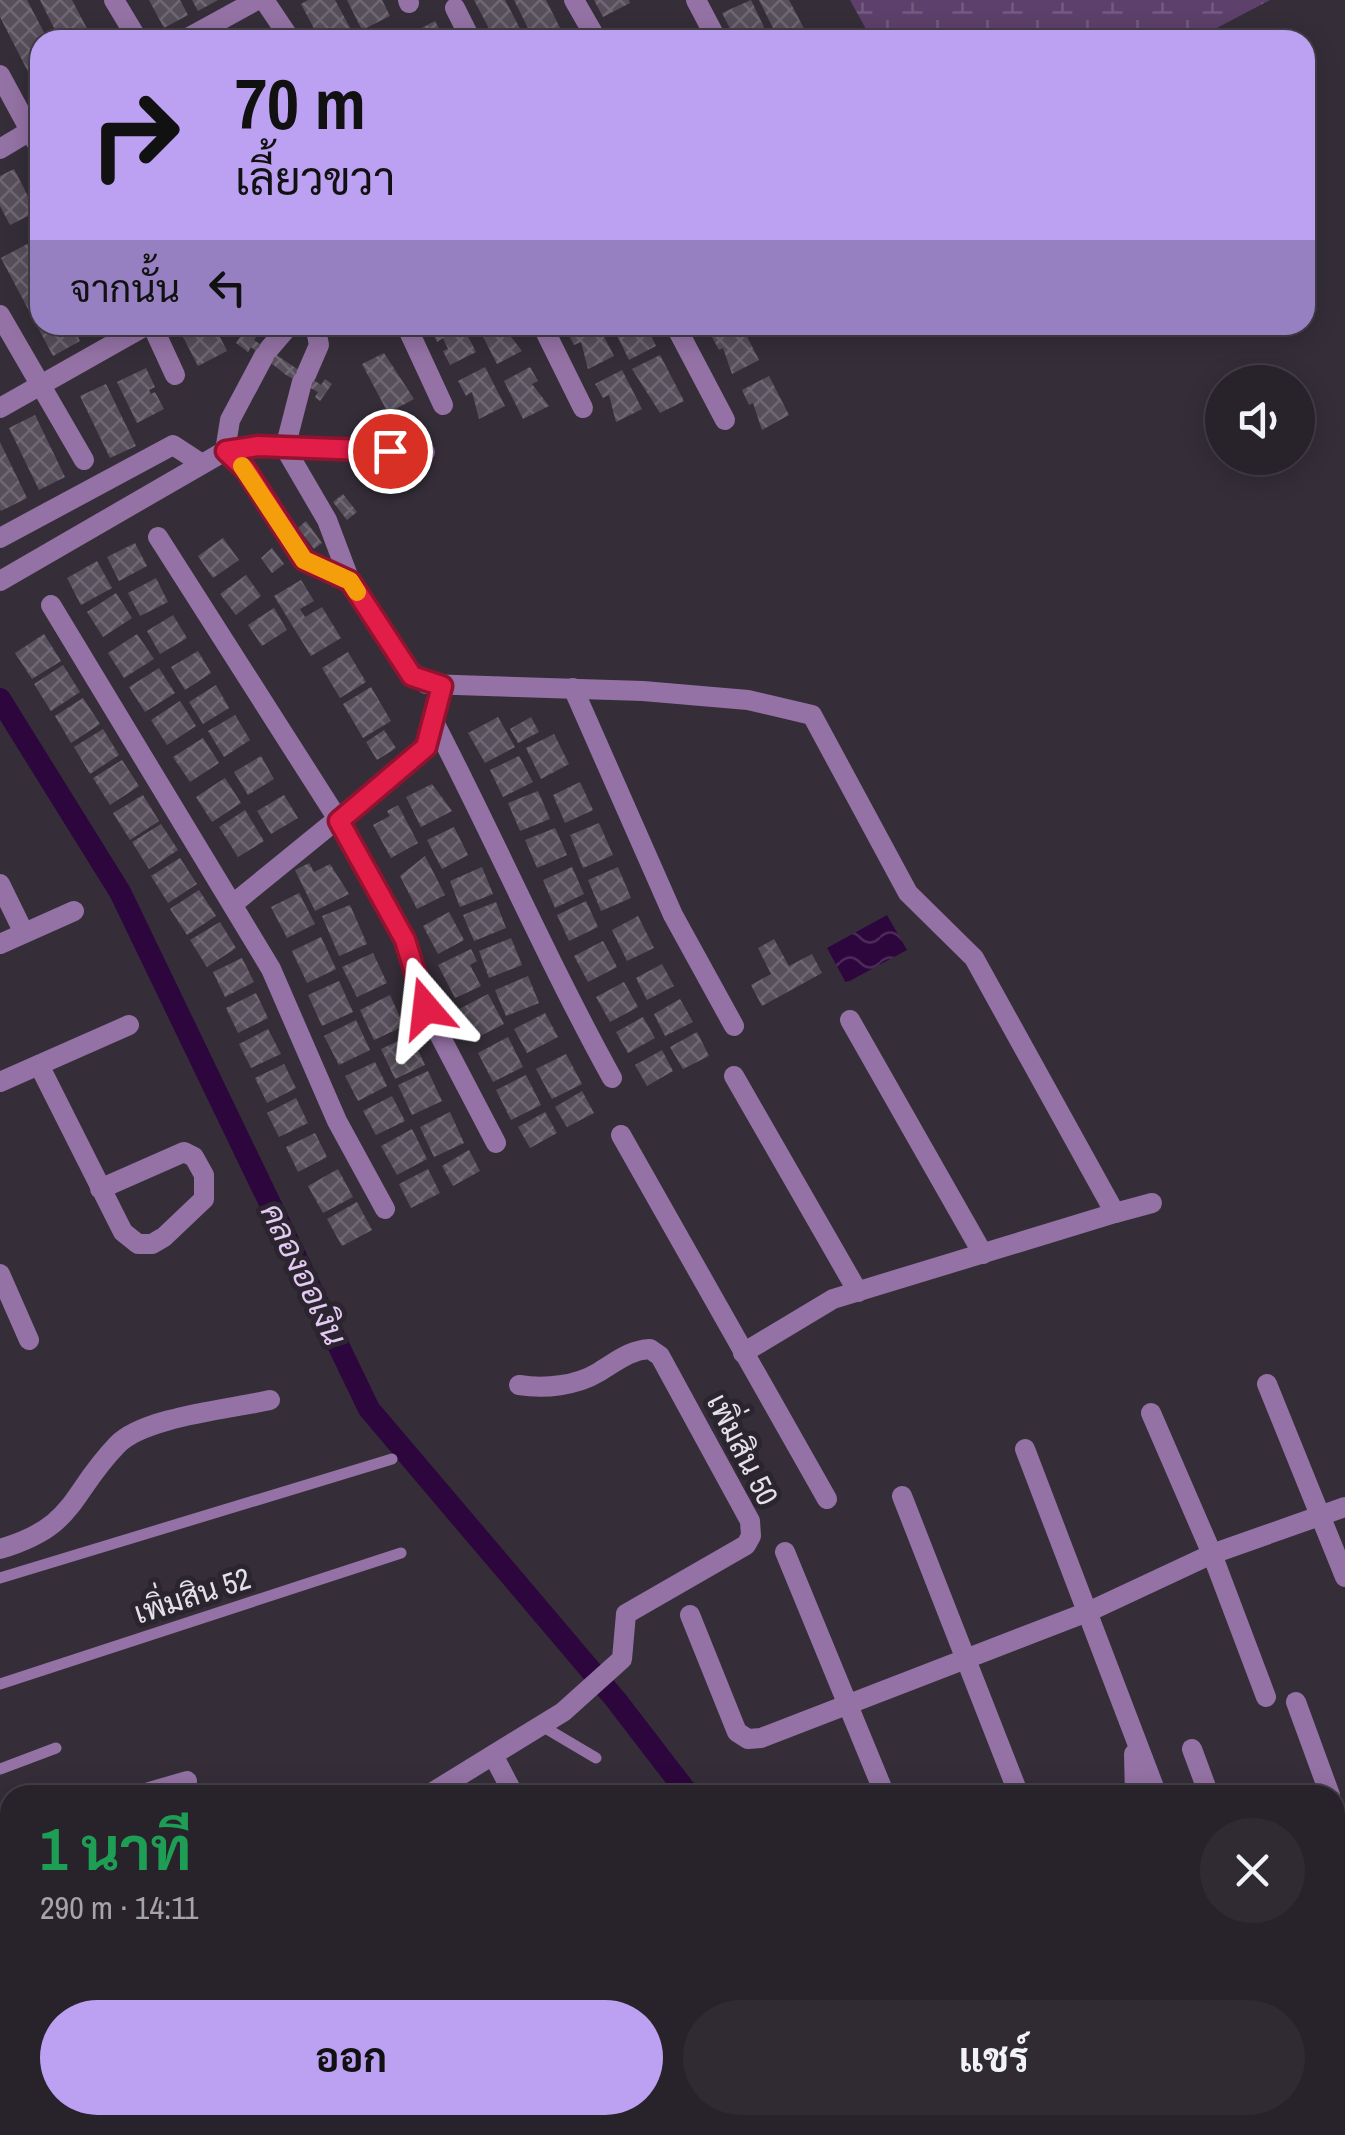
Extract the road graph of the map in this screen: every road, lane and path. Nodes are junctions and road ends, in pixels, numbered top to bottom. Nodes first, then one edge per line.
1 (114, 0) edge
2 (260, 0) edge
3 (574, 0) edge
4 (696, 0) edge
5 (455, 8) dead end
6 (132, 30) edge
7 (203, 30) edge
8 (283, 30) edge
9 (466, 30) edge
10 (591, 30) edge
11 (712, 30) edge
12 (0, 75) edge
13 (30, 124) edge
14 (30, 138) edge
15 (0, 149) edge
16 (0, 315) edge
17 (132, 335) edge
18 (154, 335) edge
19 (281, 335) edge
20 (318, 335) edge
21 (411, 335) edge
22 (547, 335) edge
23 (680, 335) edge
24 (175, 375) dead end
25 (41, 387) junction
26 (444, 405) dead end
27 (0, 408) edge
28 (583, 408) dead end
29 (725, 420) dead end
30 (285, 448) junction
31 (226, 451) junction
32 (424, 452) dead end
33 (84, 460) dead end
34 (199, 462) junction
35 (158, 537) dead end
36 (0, 538) edge
37 (0, 581) edge
38 (350, 581) junction
39 (51, 605) dead end
40 (442, 686) junction
41 (573, 688) junction
42 (434, 724) junction
43 (339, 821) junction
44 (0, 884) edge
45 (233, 904) junction
46 (74, 911) dead end
47 (24, 933) junction
48 (0, 944) edge
49 (850, 1020) dead end
50 (129, 1026) dead end
51 (734, 1026) dead end
52 (39, 1065) junction
53 (734, 1076) dead end
54 (612, 1078) dead end
55 (0, 1082) edge
56 (621, 1135) dead end
57 (496, 1144) dead end
58 (100, 1189) junction
59 (1152, 1204) dead end
60 (384, 1209) dead end
61 (1115, 1213) junction
62 (983, 1254) junction
63 (0, 1274) edge
64 (858, 1292) junction
65 (30, 1340) dead end
66 (743, 1353) junction
67 (1267, 1384) dead end
68 (519, 1385) dead end
69 (270, 1400) dead end
70 (1151, 1413) dead end
71 (1025, 1448) dead end
72 (392, 1459) dead end
73 (902, 1496) dead end
74 (827, 1499) dead end
75 (1345, 1506) edge
76 (1322, 1513) junction
77 (0, 1549) edge
78 (785, 1552) dead end
79 (400, 1553) dead end
80 (1212, 1554) junction
81 (1345, 1577) edge
82 (0, 1578) edge
83 (1090, 1611) junction
84 (690, 1615) dead end
85 (967, 1659) junction
86 (0, 1684) edge
87 (1266, 1697) dead end
88 (1296, 1702) dead end
89 (848, 1704) junction
90 (542, 1726) junction
91 (1134, 1742) junction
92 (56, 1748) dead end
93 (1192, 1749) dead end
94 (493, 1755) junction
95 (596, 1758) dead end
96 (0, 1770) edge
97 (186, 1781) dead end
98 (173, 1785) edge
99 (444, 1785) edge
100 (509, 1785) edge
101 (882, 1785) edge
102 (1015, 1785) edge
103 (1135, 1785) edge
104 (1153, 1785) edge
105 (1205, 1785) edge
106 (1326, 1785) edge

1 - 6 street
2 - 7 street
2 - 8 street
3 - 10 street
4 - 11 street
5 - 9 street
12 - 13 street
14 - 15 street
16 - 25 street
17 - 25 street
18 - 24 street
19 - 31 street
20 - 30 street
21 - 26 street
22 - 28 street
23 - 29 street
25 - 27 street
25 - 33 street
30 - 31 street
30 - 32 street
30 - 38 street
31 - 34 street
31 - 38 street
34 - 36 street
34 - 37 street
35 - 43 street
38 - 40 street
39 - 45 street
40 - 41 street
40 - 42 street
41 - 51 street
41 - 61 street
42 - 43 street
42 - 54 street
43 - 45 street
43 - 57 street
44 - 47 street
45 - 60 street
46 - 47 street
47 - 48 street
49 - 62 street
50 - 52 street
52 - 55 street
52 - 58 street
53 - 64 street
56 - 66 street
58 - 58 street
59 - 61 street
61 - 62 street
62 - 64 street
63 - 65 street
64 - 66 street
66 - 74 street
67 - 76 street
68 - 90 street, เพิ่มสิน 50
69 - 77 street
70 - 80 street
71 - 83 street
72 - 82 lane
73 - 85 street
75 - 76 street
76 - 80 street
76 - 81 street
78 - 89 street
79 - 86 lane, เพิ่มสิน 52
80 - 83 street
80 - 87 street
83 - 85 street
83 - 91 street
84 - 89 street
85 - 89 street
85 - 102 street
88 - 106 street
89 - 101 street
90 - 94 street, เพิ่มสิน 50
90 - 95 lane
91 - 103 street
91 - 104 street
92 - 96 lane
93 - 105 street
94 - 99 street, เพิ่มสิน 50
94 - 100 street
97 - 98 street

